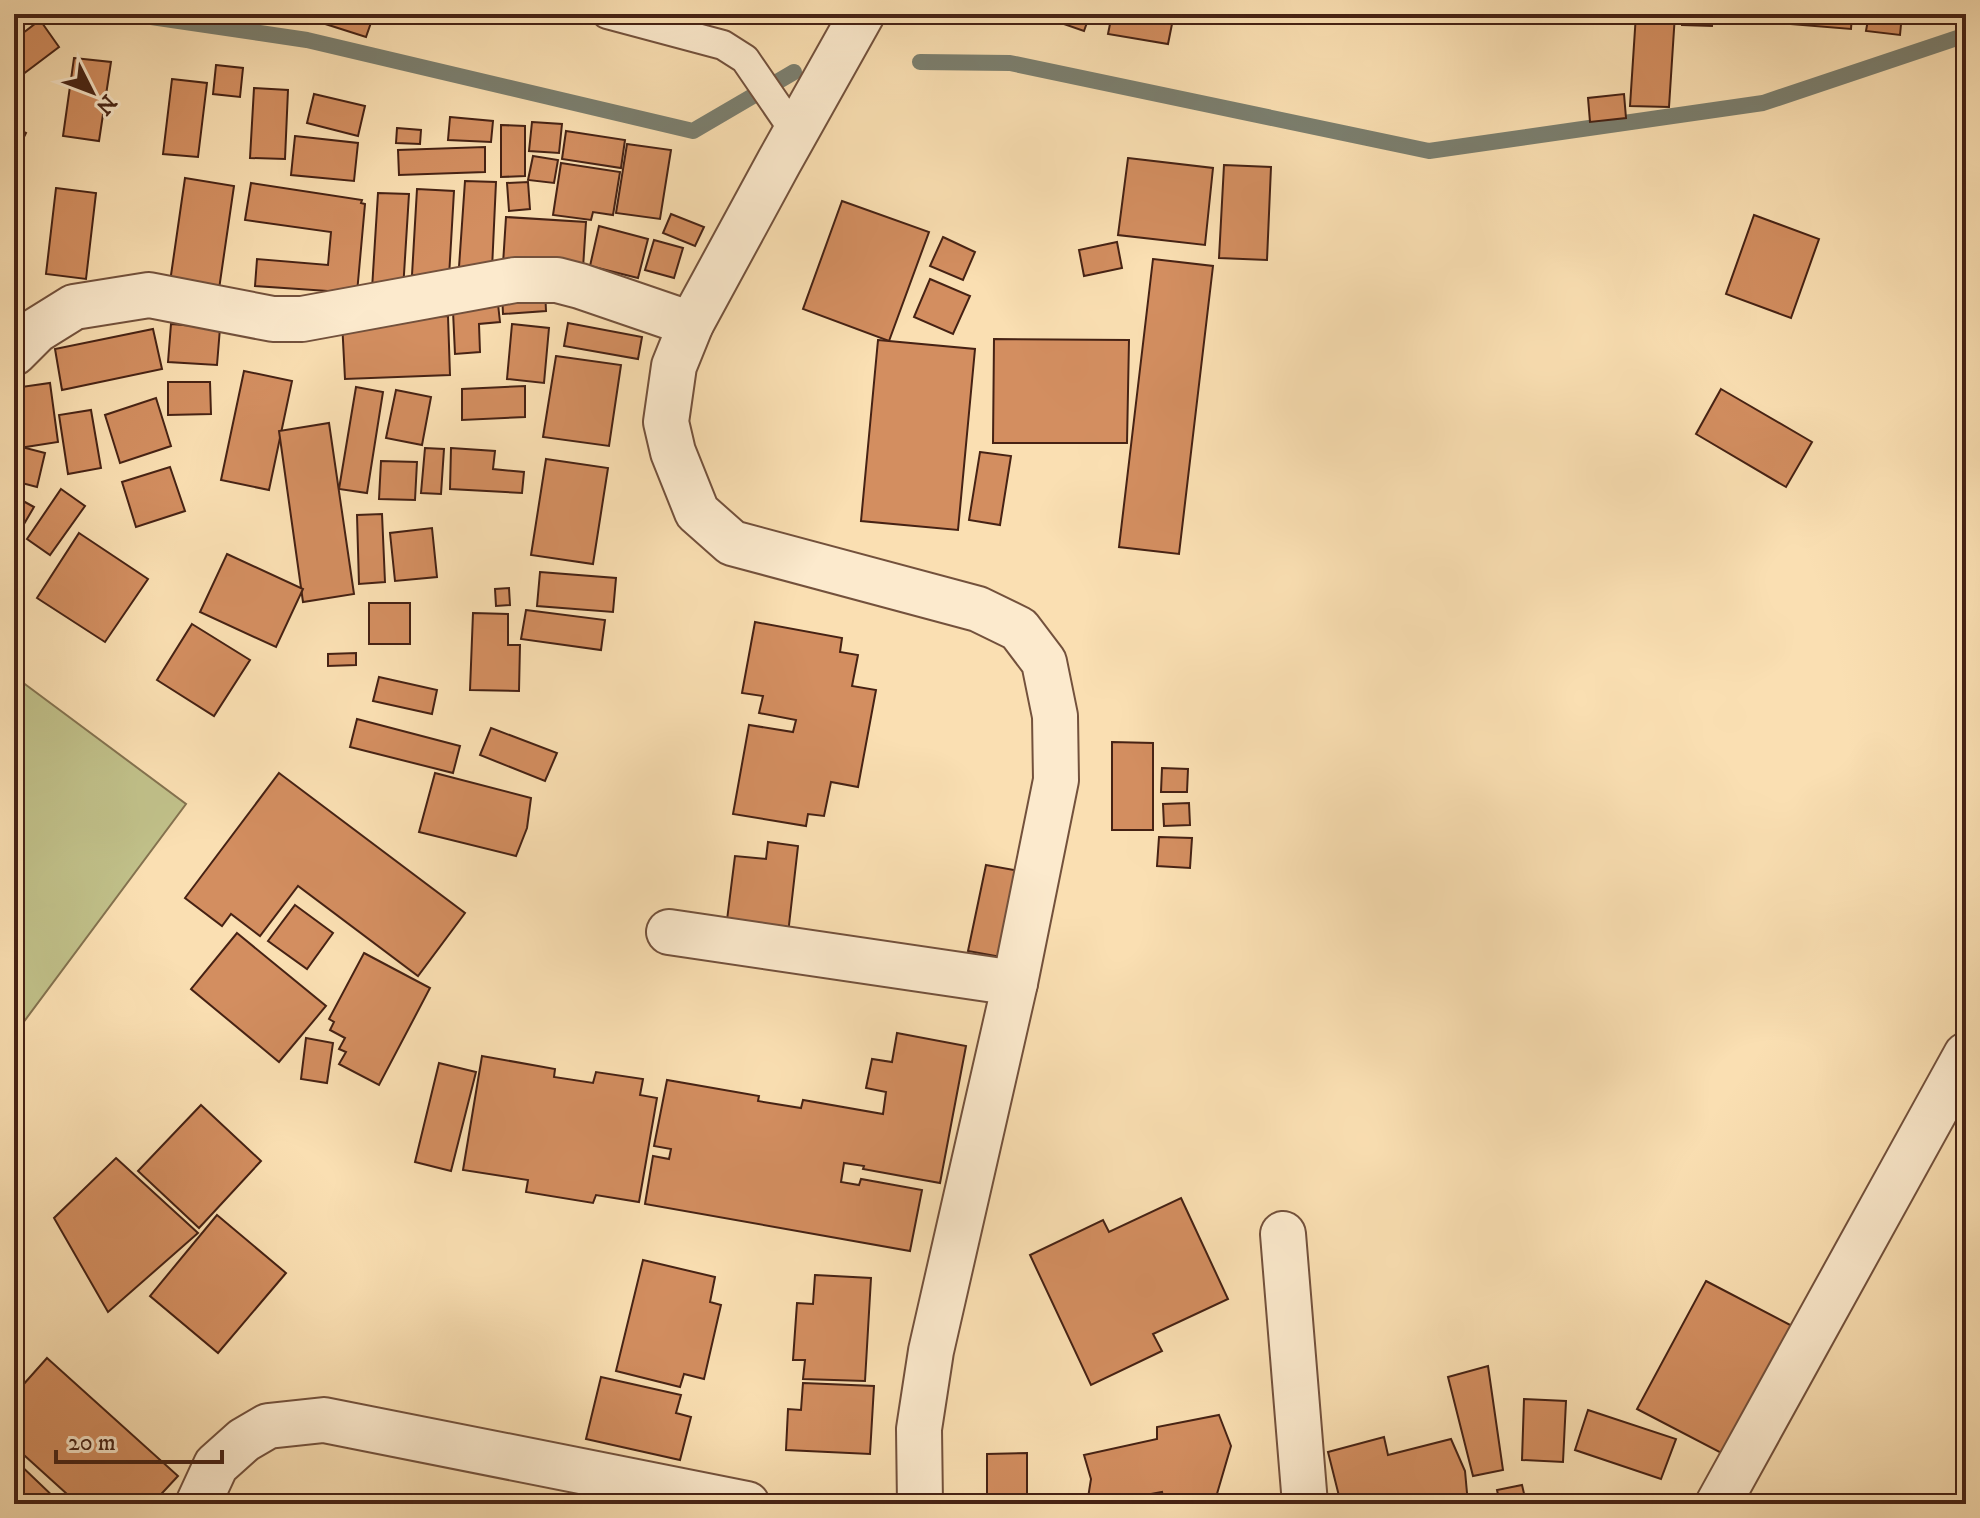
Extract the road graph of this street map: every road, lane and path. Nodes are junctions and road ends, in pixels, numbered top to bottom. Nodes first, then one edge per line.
1 (607, 14) edge
2 (862, 14) edge
3 (795, 132) junction
4 (691, 324) junction
5 (14, 353) edge
6 (669, 932) dead end
7 (1015, 983) junction
8 (1966, 1055) edge
9 (1283, 1234) dead end
10 (198, 1504) edge
11 (747, 1504) edge
12 (920, 1504) edge
13 (1305, 1504) edge
14 (1718, 1504) edge

1 - 3 lane
2 - 3 street
3 - 4 street
4 - 5 street
4 - 7 street
6 - 7 street
7 - 12 street
8 - 14 street
9 - 13 street
10 - 11 street

